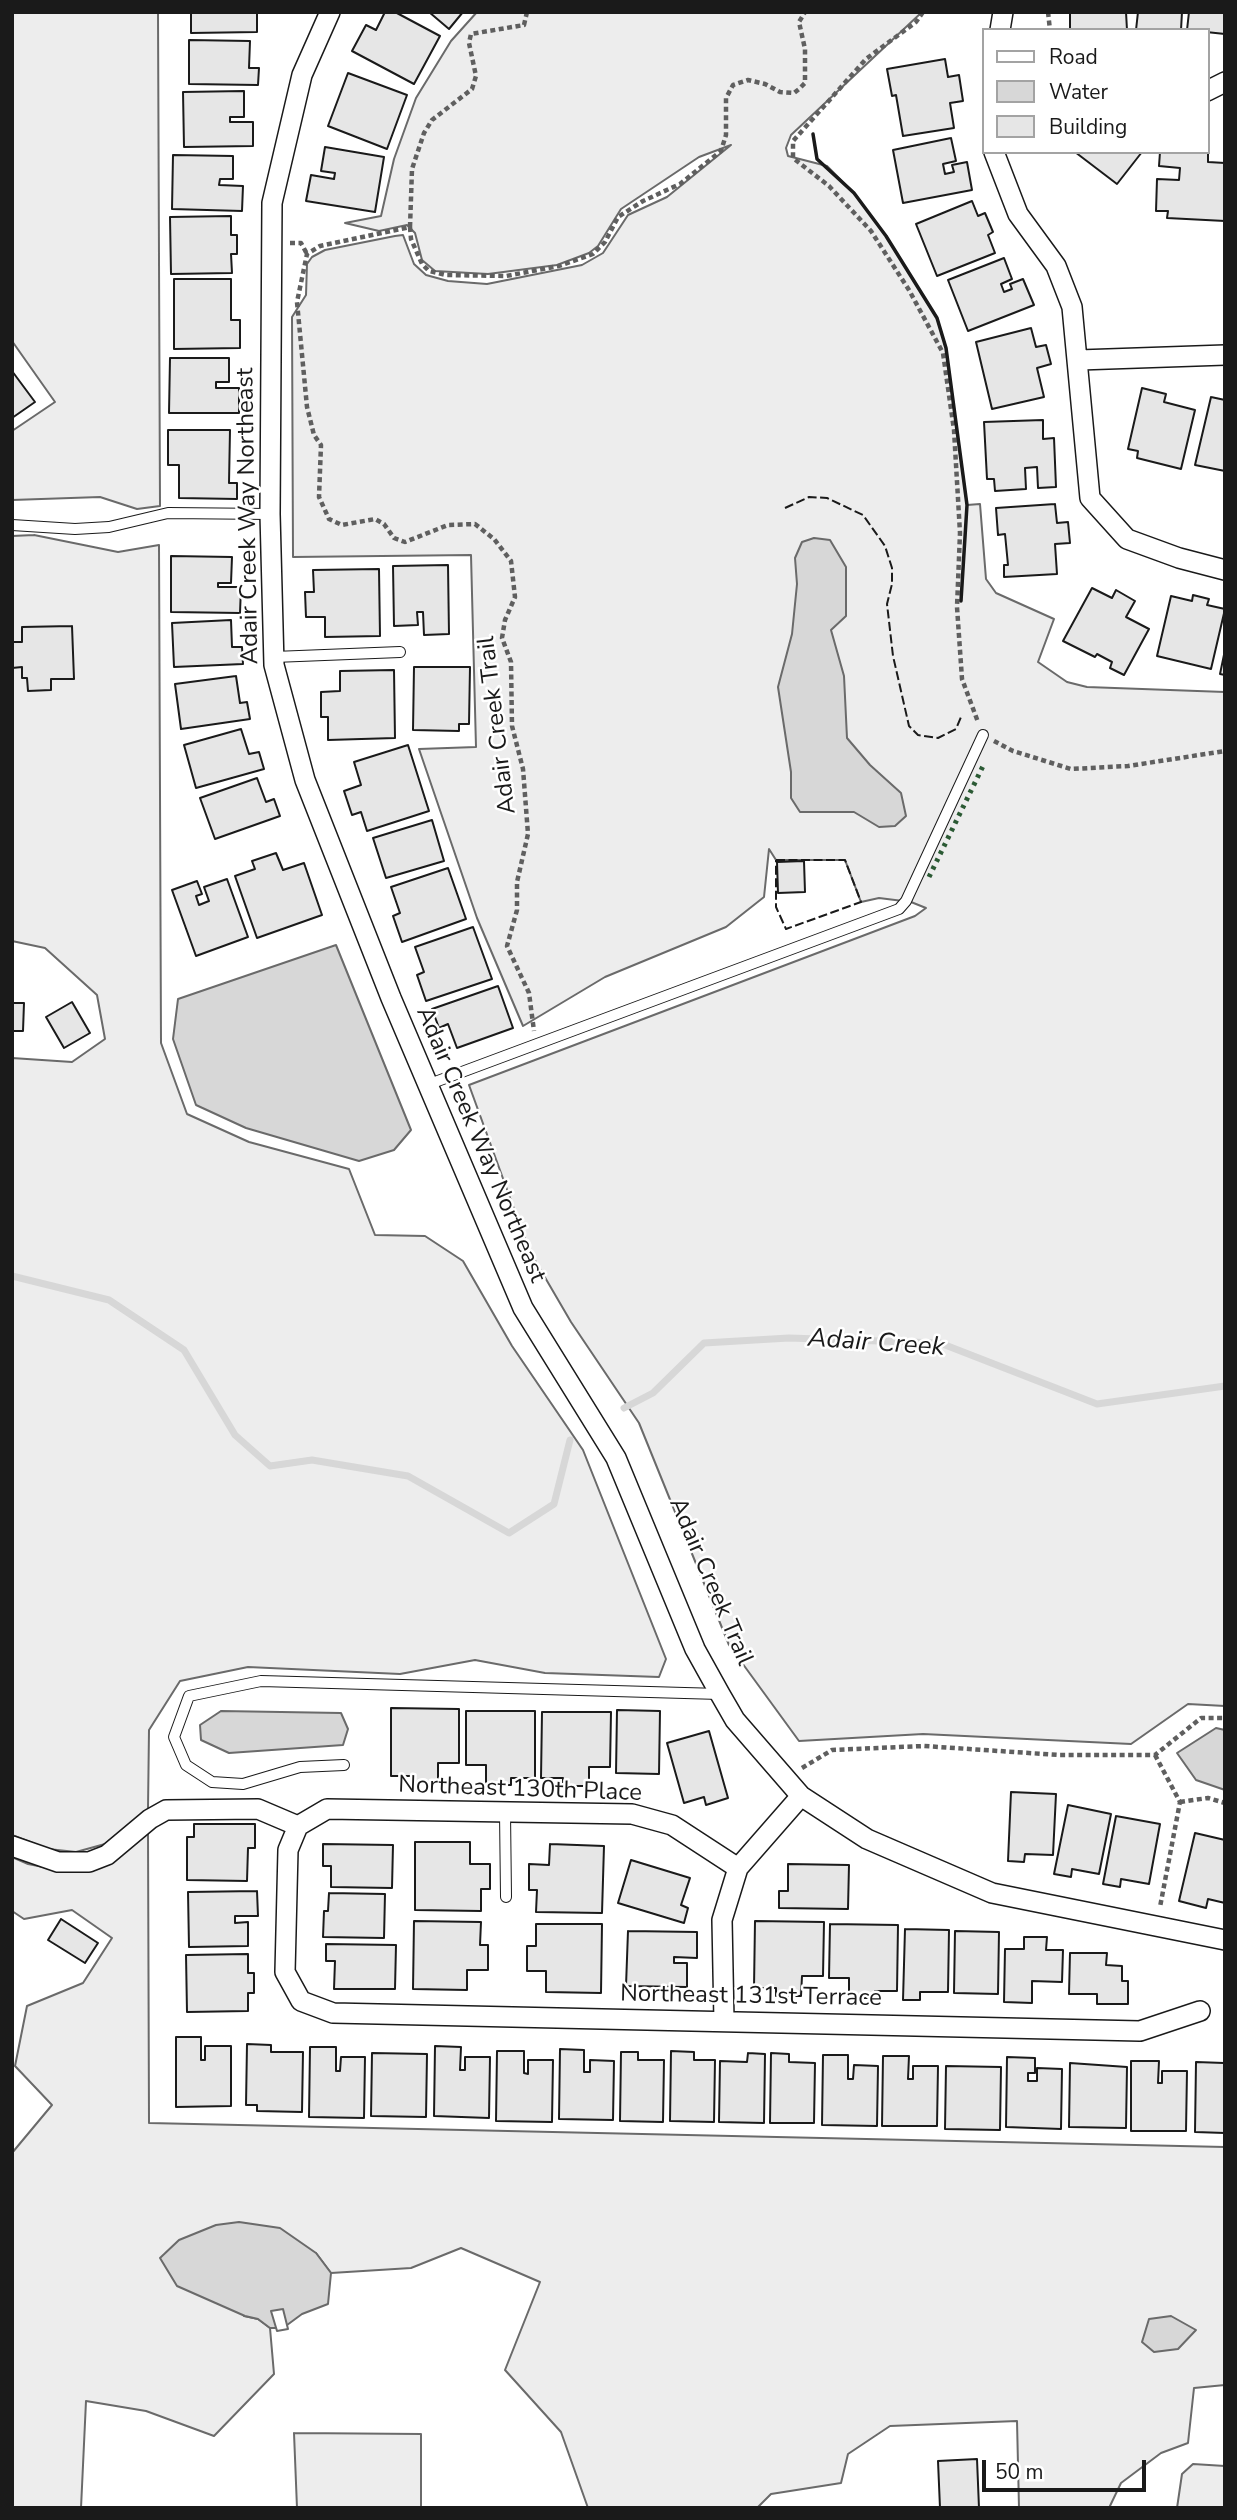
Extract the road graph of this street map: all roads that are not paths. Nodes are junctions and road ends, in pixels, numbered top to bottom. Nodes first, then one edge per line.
1 (330, 12) edge
2 (1225, 82) edge
3 (1209, 90) edge
4 (994, 154) edge
5 (1225, 355) edge
6 (1079, 360) junction
7 (270, 514) junction
8 (12, 525) edge
9 (1225, 570) edge
10 (400, 652) dead end
11 (274, 657) junction
12 (983, 735) road end
13 (427, 1085) junction
14 (720, 1694) junction
15 (344, 1765) dead end
16 (801, 1796) junction
17 (505, 1812) junction
18 (298, 1826) junction
19 (12, 1846) edge
20 (738, 1868) junction
21 (506, 1897) dead end
22 (1225, 1940) edge
23 (1200, 2011) dead end
24 (724, 2021) junction

1 - 7 street, Adair Creek Way Northeast
2 - 3 street
4 - 6 street
5 - 6 street
6 - 9 street
7 - 8 lane
7 - 11 street, Adair Creek Way Northeast
10 - 11 lane
11 - 13 street, Adair Creek Way Northeast
12 - 13 lane
13 - 14 street, Adair Creek Way Northeast
14 - 15 lane
14 - 16 street, Adair Creek Way Northeast
16 - 20 street
16 - 22 street, Adair Creek Way Northeast
17 - 18 street, Northeast 130th Place
17 - 20 street, Northeast 130th Place
17 - 21 lane
18 - 19 street
18 - 24 street, Northeast 131st Terrace
20 - 24 street
23 - 24 street, Northeast 131st Terrace

